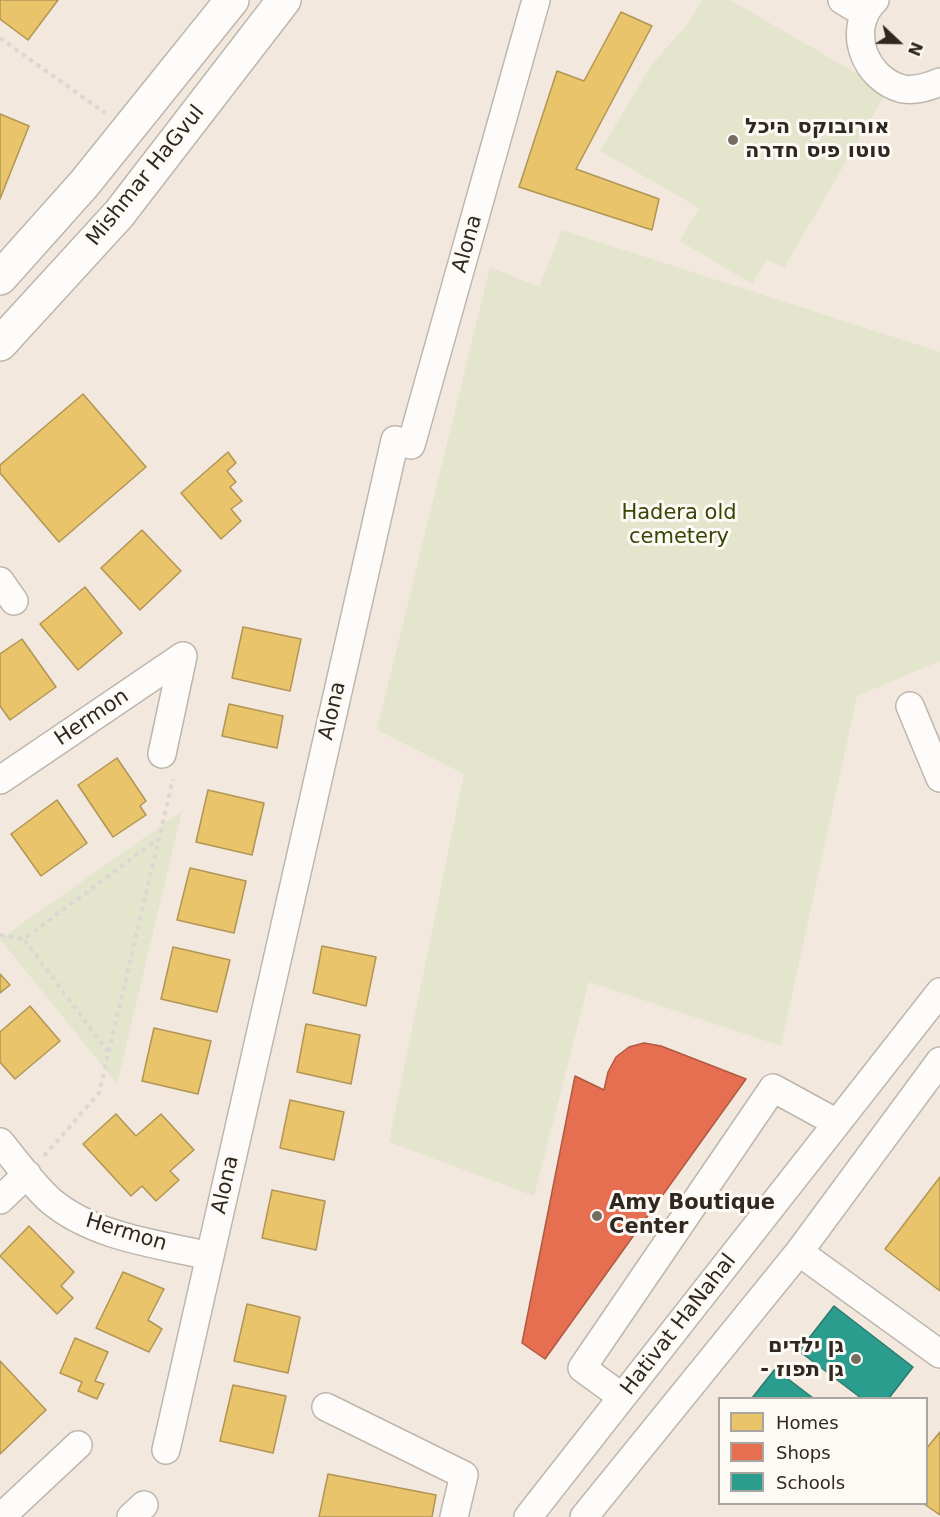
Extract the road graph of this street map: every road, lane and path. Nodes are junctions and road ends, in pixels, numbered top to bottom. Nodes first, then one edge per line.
1 (232, 0) edge
2 (284, 0) edge
3 (536, 0) edge
4 (861, 5) edge
5 (0, 38) edge
6 (940, 82) edge
7 (128, 129) junction
8 (0, 278) edge
9 (0, 345) edge
10 (910, 706) dead end
11 (162, 754) joint
12 (940, 778) edge
13 (0, 780) edge
14 (159, 839) junction
15 (0, 935) edge
16 (24, 939) junction
17 (940, 992) edge
18 (108, 1052) junction
19 (940, 1061) edge
20 (837, 1123) junction
21 (0, 1142) edge
22 (27, 1174) junction
23 (0, 1200) edge
24 (799, 1252) junction
25 (210, 1256) junction
26 (940, 1354) edge
27 (622, 1397) junction
28 (326, 1407) dead end
29 (78, 1445) dead end
30 (166, 1450) dead end
31 (1, 1517) edge
32 (454, 1517) edge
33 (528, 1517) edge
34 (584, 1517) edge

1 - 7 main road, Mishmar HaGvul
2 - 9 main road, Mishmar HaGvul
3 - 25 street, Alona
4 - 6 street
5 - 7 path
7 - 8 main road, Mishmar HaGvul
10 - 12 street
11 - 13 street, Hermon
11 - 14 path
14 - 16 path
14 - 18 path
15 - 16 path
16 - 18 path
17 - 20 street, Hativat HaNahal
18 - 22 path
19 - 24 street
20 - 27 street, Hativat HaNahal
20 - 27 street
21 - 22 street, Hermon
22 - 23 street
22 - 25 street, Hermon
24 - 26 street
24 - 34 street
25 - 30 street, Alona
27 - 33 street, Hativat HaNahal
28 - 32 street
29 - 31 street

